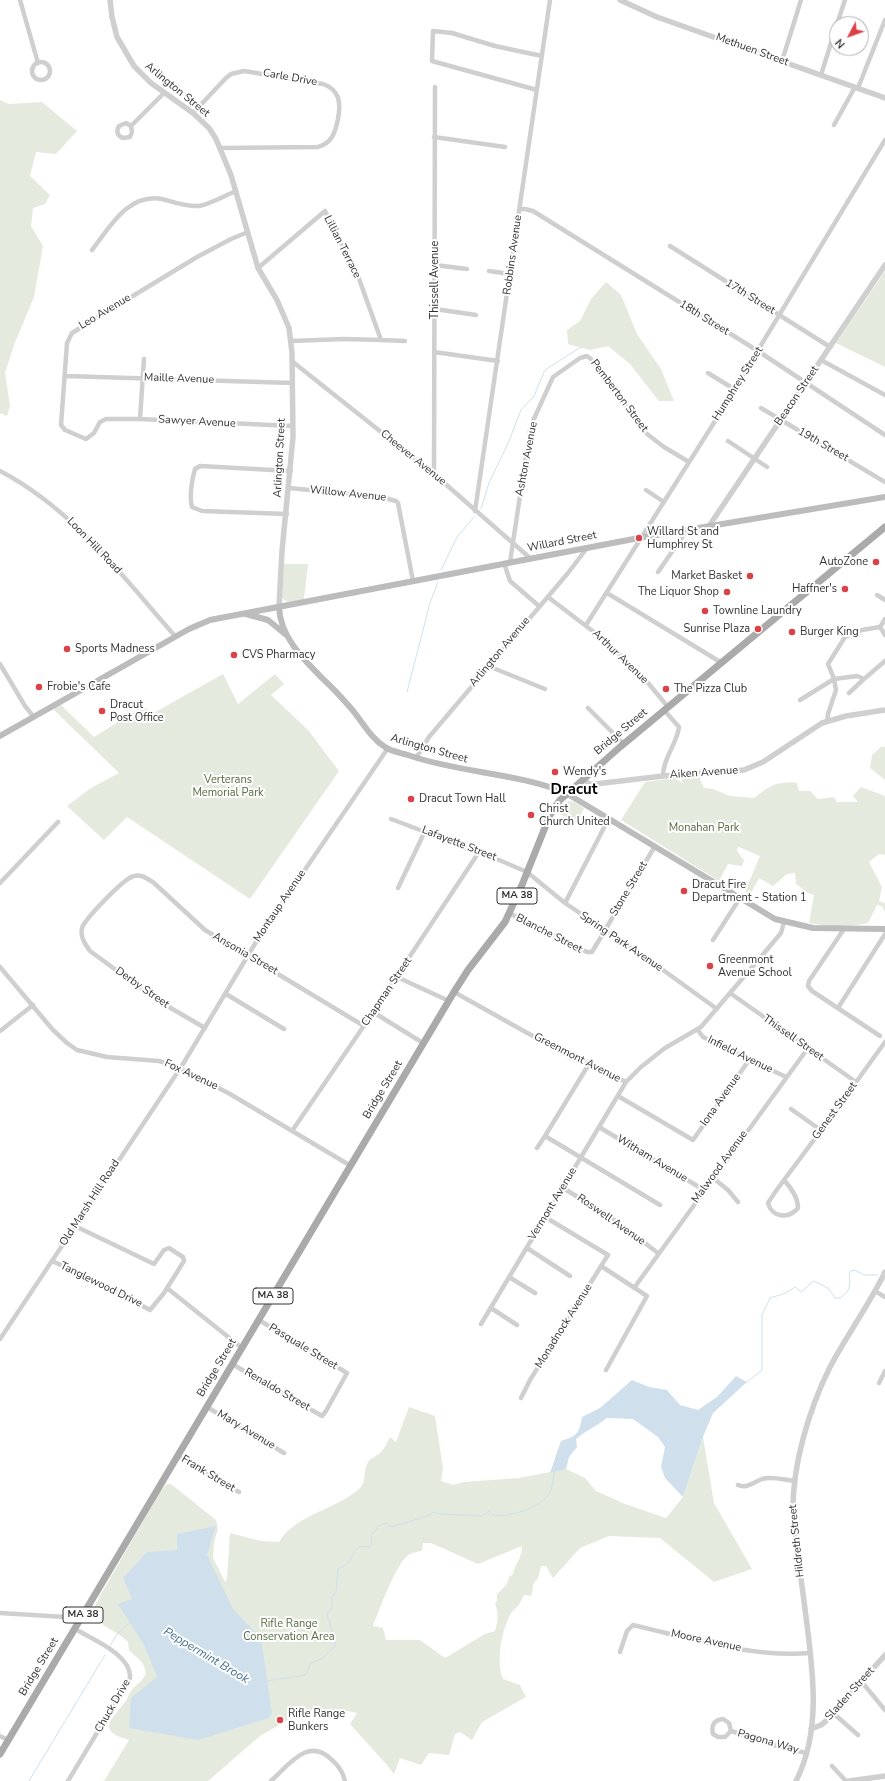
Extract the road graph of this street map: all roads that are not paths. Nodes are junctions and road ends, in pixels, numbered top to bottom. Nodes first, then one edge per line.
1 (20, 0) edge
2 (110, 0) edge
3 (550, 0) edge
4 (620, 0) edge
5 (801, 0) edge
6 (845, 0) edge
7 (840, 16) edge
8 (885, 20) edge
9 (829, 50) edge
10 (542, 56) junction
11 (782, 61) junction
12 (38, 63) dead end
13 (821, 75) junction
14 (435, 87) dead end
15 (856, 88) junction
16 (537, 90) junction
17 (164, 93) junction
18 (885, 98) edge
19 (193, 113) junction
20 (834, 125) dead end
21 (130, 126) dead end
22 (434, 137) junction
23 (885, 140) edge
24 (505, 147) dead end
25 (221, 148) junction
26 (236, 191) junction
27 (520, 209) junction
28 (248, 232) junction
29 (670, 246) dead end
30 (92, 250) dead end
31 (435, 265) junction
32 (885, 265) edge
33 (258, 268) junction
34 (467, 269) dead end
35 (489, 271) dead end
36 (510, 274) junction
37 (435, 309) junction
38 (476, 315) dead end
39 (780, 315) junction
40 (381, 340) junction
41 (405, 340) dead end
42 (291, 341) junction
43 (830, 347) junction
44 (434, 352) junction
45 (758, 352) junction
46 (589, 357) joint
47 (144, 359) dead end
48 (821, 360) junction
49 (498, 361) junction
50 (292, 362) junction
51 (708, 373) dead end
52 (65, 376) junction
53 (143, 378) junction
54 (293, 383) junction
55 (805, 383) junction
56 (734, 389) junction
57 (885, 395) edge
58 (761, 408) dead end
59 (140, 419) junction
60 (780, 420) junction
61 (101, 421) joint
62 (293, 426) junction
63 (885, 435) edge
64 (728, 441) dead end
65 (754, 458) junction
66 (689, 462) junction
67 (767, 467) dead end
68 (0, 471) edge
69 (291, 471) junction
70 (434, 474) junction
71 (885, 482) edge
72 (289, 488) junction
73 (646, 490) dead end
74 (885, 498) edge
75 (664, 502) junction
76 (475, 511) junction
77 (287, 514) junction
78 (709, 526) junction
79 (885, 527) edge
80 (687, 530) junction
81 (642, 537) junction
82 (512, 543) junction
83 (587, 548) junction
84 (530, 558) junction
85 (507, 563) junction
86 (658, 572) dead end
87 (413, 581) junction
88 (607, 593) junction
89 (878, 596) dead end
90 (548, 597) junction
91 (885, 600) edge
92 (540, 606) junction
93 (279, 607) junction
94 (244, 614) junction
95 (885, 619) edge
96 (586, 625) junction
97 (880, 627) junction
98 (885, 635) edge
99 (175, 636) junction
100 (287, 637) junction
101 (885, 661) edge
102 (722, 662) junction
103 (0, 664) edge
104 (488, 666) junction
105 (834, 679) junction
106 (864, 679) junction
107 (545, 689) dead end
108 (849, 693) dead end
109 (800, 700) dead end
110 (588, 708) dead end
111 (666, 709) junction
112 (885, 710) edge
113 (34, 716) junction
114 (827, 721) junction
115 (0, 736) edge
116 (624, 744) junction
117 (388, 748) junction
118 (416, 758) junction
119 (663, 776) junction
120 (583, 778) junction
121 (566, 793) junction
122 (609, 818) junction
123 (390, 819) dead end
124 (58, 822) dead end
125 (425, 831) junction
126 (655, 846) junction
127 (479, 852) junction
128 (527, 872) junction
129 (134, 876) joint
130 (0, 883) edge
131 (398, 888) dead end
132 (740, 898) junction
133 (565, 903) junction
134 (509, 913) junction
135 (784, 922) junction
136 (844, 929) junction
137 (885, 929) edge
138 (604, 931) junction
139 (885, 934) edge
140 (713, 940) dead end
141 (590, 952) joint
142 (248, 956) junction
143 (0, 967) edge
144 (397, 976) junction
145 (454, 992) junction
146 (730, 993) junction
147 (226, 994) junction
148 (449, 1001) junction
149 (33, 1005) junction
150 (838, 1008) junction
151 (717, 1009) junction
152 (373, 1012) junction
153 (364, 1026) junction
154 (205, 1028) junction
155 (284, 1029) dead end
156 (698, 1030) junction
157 (0, 1031) edge
158 (880, 1036) dead end
159 (885, 1042) edge
160 (423, 1043) junction
161 (808, 1048) junction
162 (750, 1060) junction
163 (589, 1064) junction
164 (180, 1068) junction
165 (786, 1077) junction
166 (626, 1082) junction
167 (856, 1082) junction
168 (618, 1096) junction
169 (791, 1109) dead end
170 (599, 1127) junction
171 (292, 1131) junction
172 (822, 1131) junction
173 (545, 1136) junction
174 (537, 1148) dead end
175 (581, 1158) junction
176 (351, 1166) junction
177 (713, 1178) junction
178 (784, 1180) junction
179 (563, 1188) junction
180 (704, 1190) junction
181 (738, 1202) dead end
182 (660, 1205) dead end
183 (545, 1217) junction
184 (75, 1226) junction
185 (527, 1248) junction
186 (658, 1254) junction
187 (52, 1261) junction
188 (601, 1266) junction
189 (885, 1272) edge
190 (570, 1276) dead end
191 (509, 1277) junction
192 (167, 1288) junction
193 (634, 1288) junction
194 (875, 1292) junction
195 (535, 1293) dead end
196 (885, 1297) edge
197 (491, 1308) junction
198 (259, 1320) junction
199 (481, 1324) dead end
200 (517, 1325) dead end
201 (0, 1339) edge
202 (242, 1348) junction
203 (232, 1364) junction
204 (606, 1370) dead end
205 (885, 1371) edge
206 (879, 1382) dead end
207 (521, 1398) dead end
208 (207, 1407) junction
209 (322, 1416) joint
210 (284, 1453) dead end
211 (178, 1456) junction
212 (794, 1481) junction
213 (738, 1485) dead end
214 (239, 1492) dead end
215 (0, 1613) edge
216 (82, 1618) junction
217 (75, 1629) junction
218 (620, 1652) dead end
219 (810, 1653) junction
220 (885, 1655) edge
221 (860, 1681) junction
222 (885, 1710) edge
223 (833, 1713) junction
224 (811, 1729) junction
225 (731, 1731) junction
226 (858, 1735) dead end
227 (0, 1736) edge
228 (8, 1740) junction
229 (806, 1753) junction
230 (0, 1754) edge
231 (832, 1766) dead end
232 (883, 1778) edge
233 (68, 1781) edge
234 (272, 1781) edge
235 (345, 1781) edge
236 (796, 1781) edge
237 (846, 1781) edge
238 (849, 1781) edge

1 - 12 street
2 - 17 street, Arlington Street
3 - 10 street, Robbins Avenue
4 - 11 street, Methuen Street
5 - 11 street
6 - 7 street
8 - 15 street
9 - 13 street
10 - 16 street, Robbins Avenue
10 - 16 street
11 - 13 street, Methuen Street
13 - 15 street, Methuen Street
14 - 22 street, Thissell Avenue
15 - 18 street, Methuen Street
15 - 20 street
16 - 27 street, Robbins Avenue
17 - 19 street, Arlington Street
17 - 21 street
19 - 25 street, Arlington Street
19 - 25 street, Carle Drive
22 - 24 street
22 - 31 street, Thissell Avenue
23 - 39 street, Humphrey Street
25 - 26 street, Arlington Street
26 - 28 street, Arlington Street
26 - 30 street
27 - 36 street, Robbins Avenue
27 - 45 street, 18th Street
28 - 33 street, Arlington Street
28 - 52 street, Leo Avenue
29 - 39 street, 17th Street
31 - 34 street
31 - 37 street, Thissell Avenue
32 - 43 street, Beacon Street
33 - 40 street, Lillian Terrace
33 - 42 street, Arlington Street
35 - 36 street
36 - 49 street, Robbins Avenue
37 - 38 street
37 - 44 street, Thissell Avenue
39 - 43 street, 17th Street
39 - 45 street, Humphrey Street
40 - 41 street
40 - 42 street
42 - 50 street, Arlington Street
43 - 48 street, Beacon Street
44 - 49 street
44 - 70 street, Thissell Avenue
45 - 55 street, 18th Street
45 - 56 street, Humphrey Street
46 - 66 street, Pemberton Street
46 - 82 street, Ashton Avenue
47 - 53 street
48 - 55 street, Beacon Street
48 - 57 street
49 - 76 street, Robbins Avenue
50 - 54 street, Arlington Street
50 - 70 street, Cheever Avenue
51 - 56 street
52 - 53 street, Maille Avenue
52 - 61 street, Leo Avenue
53 - 54 street, Maille Avenue
53 - 59 street
54 - 62 street, Arlington Street
55 - 60 street, Beacon Street
55 - 63 street, 18th Street
56 - 66 street, Humphrey Street
58 - 60 street, 19th Street
59 - 61 street, Sawyer Avenue
59 - 62 street, Sawyer Avenue
60 - 65 street, Beacon Street
60 - 71 street, 19th Street
62 - 69 street, Arlington Street
64 - 65 street
65 - 67 street
65 - 78 street, Beacon Street
66 - 75 street, Humphrey Street
68 - 99 street, Loon Hill Road
69 - 72 street, Arlington Street
69 - 77 street
70 - 76 street, Cheever Avenue
72 - 77 street, Arlington Street
72 - 87 street, Willow Avenue
73 - 75 street
74 - 78 main road, Willard Street
75 - 81 street, Humphrey Street
76 - 82 street, Cheever Avenue
77 - 93 street, Arlington Street
78 - 80 main road, Willard Street
79 - 102 main road, Bridge Street / MA 38
80 - 81 main road, Willard Street
80 - 86 street
81 - 83 main road, Willard Street
81 - 88 street, Humphrey Street
82 - 84 street, Cheever Avenue
82 - 85 street, Ashton Avenue
83 - 84 main road, Willard Street
83 - 90 street, Arlington Avenue
84 - 85 main road, Willard Street
85 - 87 main road, Willard Street
85 - 92 street
87 - 93 main road, Willard Street
88 - 96 street, Humphrey Street
88 - 102 street
89 - 91 street
90 - 92 street, Arlington Avenue
90 - 96 street, Arthur Avenue
92 - 104 street, Arlington Avenue
93 - 94 main road, Willard Street
93 - 100 main road, Arlington Street
94 - 99 main road, Willard Street
94 - 100 main road
95 - 97 street
96 - 111 street, Arthur Avenue
97 - 98 street
97 - 105 street
99 - 113 main road, Willard Street
100 - 117 main road, Arlington Street
101 - 106 street
102 - 111 main road, Bridge Street / MA 38
103 - 113 street
104 - 107 street
104 - 118 street, Arlington Avenue
105 - 106 street
105 - 109 street
105 - 114 street
106 - 108 street
110 - 116 street
111 - 116 main road, Bridge Street / MA 38
111 - 119 street, Arthur Avenue
112 - 114 street, Aiken Avenue
113 - 115 main road, Willard Street
114 - 119 street, Aiken Avenue
116 - 120 main road, Bridge Street / MA 38
117 - 118 main road, Arlington Street
117 - 142 street, Montaup Avenue
118 - 121 main road, Arlington Street
119 - 120 street, Aiken Avenue
120 - 121 main road, Bridge Street / MA 38
121 - 122 main road, Arlington Street
121 - 128 main road, Bridge Street / MA 38
122 - 126 main road, Arlington Street
122 - 133 street
123 - 125 street, Lafayette Street
124 - 130 street
125 - 127 street, Lafayette Street
125 - 131 street
126 - 132 main road, Arlington Street
126 - 138 street, Stone Street
127 - 128 street, Lafayette Street
127 - 144 street, Chapman Street
128 - 133 street, Spring Park Avenue
128 - 134 main road, Bridge Street / MA 38
129 - 142 street, Ansonia Street
129 - 154 street, Derby Street
132 - 135 main road, Arlington Street
132 - 140 street
133 - 138 street, Spring Park Avenue
134 - 141 street, Blanche Street
134 - 145 main road, Bridge Street / MA 38
135 - 136 main road, Arlington Street
135 - 146 street, Greenmont Avenue
136 - 137 main road, Arlington Street
136 - 150 street
138 - 141 street, Stone Street
138 - 151 street, Spring Park Avenue
139 - 150 street
142 - 147 street, Montaup Avenue
142 - 153 street, Ansonia Street
143 - 149 street, Fox Avenue
144 - 148 street
144 - 152 street, Chapman Street
145 - 148 main road, Bridge Street / MA 38
145 - 163 street, Greenmont Avenue
146 - 151 street, Greenmont Avenue
146 - 161 street, Thissell Street
147 - 154 street, Montaup Avenue
147 - 155 street
148 - 160 main road, Bridge Street / MA 38
149 - 157 street
149 - 164 street, Fox Avenue
150 - 158 street
151 - 156 street, Greenmont Avenue
152 - 153 street, Chapman Street
152 - 160 street
153 - 171 street, Chapman Street
154 - 164 street, Montaup Avenue
156 - 162 street, Infield Avenue
156 - 166 street, Greenmont Avenue
159 - 167 street, Genest Street
160 - 176 main road, Bridge Street / MA 38
161 - 165 street, Malwood Avenue
161 - 167 street, Thissell Street
162 - 165 street, Infield Avenue
162 - 168 street, Iona Avenue
163 - 166 street, Greenmont Avenue
163 - 173 street
164 - 171 street, Fox Avenue
164 - 184 street, Old Marsh Hill Road
165 - 177 street, Malwood Avenue
166 - 168 street, Vermont Avenue
167 - 172 street, Genest Street
168 - 170 street, Vermont Avenue
169 - 172 street
170 - 175 street, Vermont Avenue
170 - 180 street, Witham Avenue
171 - 176 street, Fox Avenue
172 - 178 street, Genest Street
173 - 174 street
173 - 175 street
175 - 179 street, Vermont Avenue
175 - 182 street
176 - 198 main road, Bridge Street / MA 38
177 - 180 street, Malwood Avenue
177 - 181 street
178 - 178 street, Genest Street
179 - 183 street, Vermont Avenue
179 - 186 street, Roswell Avenue
180 - 186 street, Malwood Avenue
183 - 185 street, Vermont Avenue
183 - 188 street, Monadnock Avenue
184 - 187 street, Old Marsh Hill Road
184 - 192 street, Tanglewood Drive
185 - 190 street
185 - 191 street, Vermont Avenue
186 - 193 street, Malwood Avenue
187 - 192 street, Tanglewood Drive
187 - 201 street, Old Marsh Hill Road
188 - 193 street
188 - 207 street, Monadnock Avenue
189 - 194 street, Hildreth Street
191 - 195 street
191 - 197 street, Vermont Avenue
192 - 202 street
193 - 204 street
194 - 196 street
194 - 212 street, Hildreth Street
197 - 199 street, Vermont Avenue
197 - 200 street
198 - 202 main road, Bridge Street / MA 38
198 - 209 street, Pasquale Street
202 - 203 main road, Bridge Street / MA 38
203 - 208 main road, Bridge Street / MA 38
203 - 209 street, Renaldo Street
205 - 206 street
208 - 210 street, Mary Avenue
208 - 211 main road, Bridge Street / MA 38
211 - 214 street, Frank Street
211 - 216 main road, Bridge Street / MA 38
212 - 213 street
212 - 219 street, Hildreth Street
215 - 216 street
216 - 217 main road, Bridge Street / MA 38
217 - 228 main road, Bridge Street / MA 38
217 - 233 street, Chuck Drive
218 - 219 street, Moore Avenue
219 - 224 street, Hildreth Street
220 - 221 street, Sladen Street
221 - 222 street
221 - 223 street, Sladen Street
223 - 224 street, Sladen Street
223 - 226 street
224 - 229 street, Hildreth Street
225 - 225 street, Pagona Way
225 - 229 street, Pagona Way
227 - 228 street
228 - 230 main road, Bridge Street / MA 38
229 - 236 street, Hildreth Street
231 - 237 street
232 - 238 street
234 - 235 street

